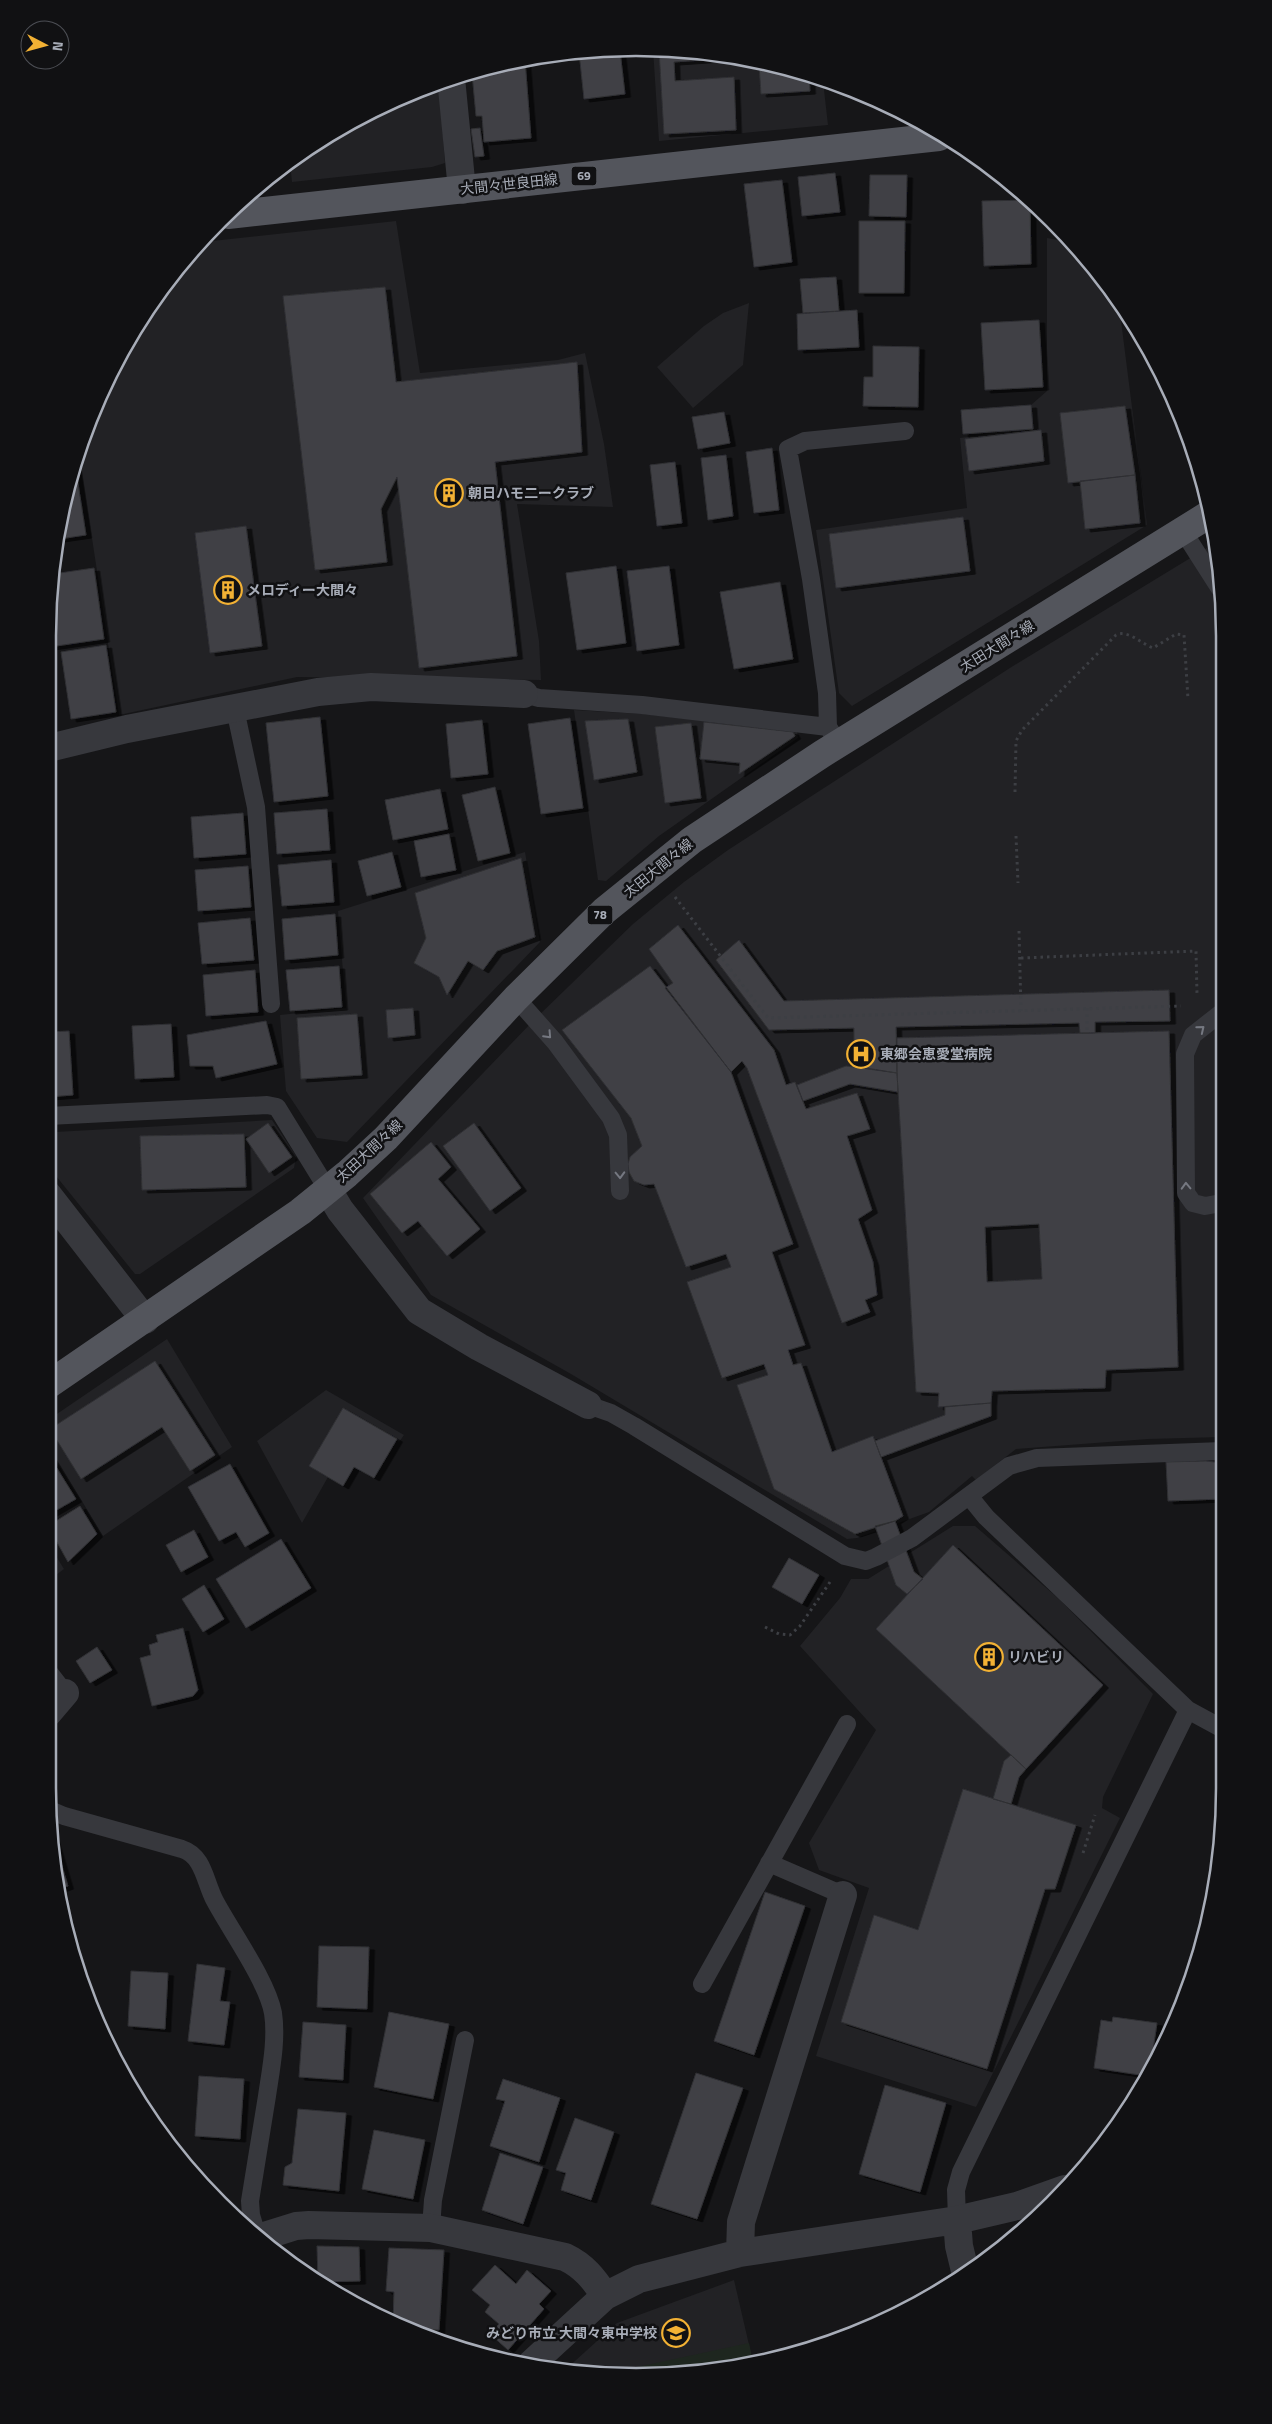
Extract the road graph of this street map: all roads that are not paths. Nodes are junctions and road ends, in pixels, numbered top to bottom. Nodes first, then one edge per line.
1 (452, 86) edge
2 (931, 137) edge
3 (462, 190) junction
4 (239, 214) edge
5 (905, 430) dead end
6 (1204, 518) edge
7 (1183, 531) junction
8 (1213, 578) edge
9 (524, 694) joint
10 (236, 709) junction
11 (834, 736) junction
12 (56, 746) edge
13 (516, 998) junction
14 (271, 1004) dead end
15 (1216, 1017) edge
16 (56, 1116) edge
17 (328, 1190) junction
18 (620, 1190) dead end
19 (56, 1205) edge
20 (1216, 1205) edge
21 (145, 1320) junction
22 (56, 1380) edge
23 (588, 1405) joint
24 (1216, 1451) edge
25 (969, 1496) junction
26 (56, 1681) edge
27 (65, 1693) joint
28 (56, 1704) edge
29 (1188, 1710) junction
30 (847, 1724) dead end
31 (1216, 1725) edge
32 (57, 1813) edge
33 (768, 1864) junction
34 (843, 1896) joint
35 (702, 1984) dead end
36 (465, 2040) dead end
37 (1049, 2195) edge
38 (957, 2220) junction
39 (254, 2224) edge
40 (431, 2228) junction
41 (267, 2235) edge
42 (740, 2253) junction
43 (964, 2266) edge
44 (605, 2296) junction
45 (537, 2359) edge

1 - 3 street
2 - 3 main road, 大間々世良田線 / 69
3 - 4 main road, 大間々世良田線 / 69
5 - 11 lane
6 - 7 main road, 太田大間々線 / 78
7 - 8 lane
7 - 11 main road, 太田大間々線 / 78
9 - 10 street
9 - 11 lane
10 - 12 street
10 - 14 lane
11 - 13 main road, 太田大間々線 / 78
13 - 17 main road, 太田大間々線 / 78
13 -> 18 lane
20 -> 15 lane
16 - 17 lane
17 - 21 main road, 太田大間々線 / 78
17 - 23 street
19 - 21 street
21 - 22 main road, 太田大間々線 / 78
23 - 25 lane
24 - 25 lane
25 - 29 lane
26 - 27 lane
27 - 28 street
29 - 31 lane
29 - 38 lane
30 - 33 lane
32 - 39 lane
33 - 34 lane
33 - 35 lane
34 - 42 street
36 - 40 lane
37 - 38 street
38 - 42 street
38 - 43 street
40 - 41 street
40 - 44 street
42 - 44 street
44 - 45 street

